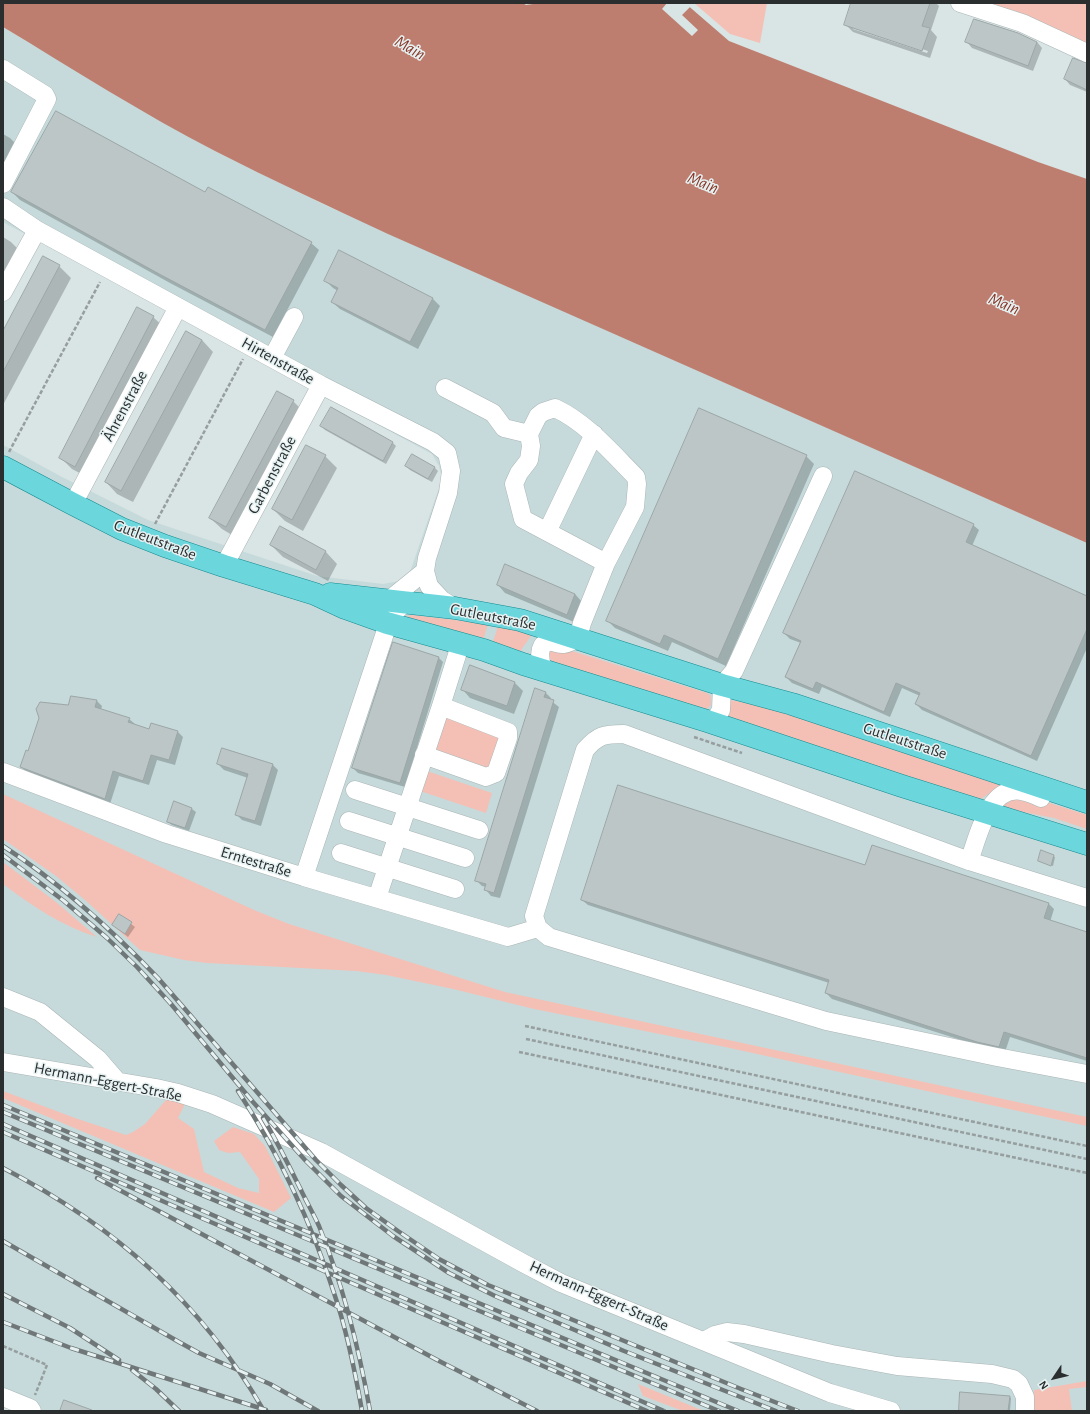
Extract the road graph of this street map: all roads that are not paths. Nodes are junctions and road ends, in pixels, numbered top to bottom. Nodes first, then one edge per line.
1 (960, 3) edge
2 (1087, 53) edge
3 (3, 69) edge
4 (3, 184) edge
5 (3, 207) edge
6 (37, 230) junction
7 (3, 292) edge
8 (178, 307) junction
9 (294, 317) dead end
10 (272, 358) junction
11 (321, 385) junction
12 (445, 388) dead end
13 (529, 434) junction
14 (594, 434) junction
15 (6, 460) edge
16 (823, 476) dead end
17 (73, 504) junction
18 (547, 532) junction
19 (606, 563) junction
20 (224, 566) junction
21 (425, 571) junction
22 (315, 594) junction
23 (397, 602) junction
24 (455, 608) junction
25 (387, 623) junction
26 (578, 638) junction
27 (459, 643) junction
28 (543, 670) junction
29 (722, 685) junction
30 (441, 706) junction
31 (707, 721) junction
32 (424, 755) junction
33 (3, 772) edge
34 (355, 790) dead end
35 (1087, 802) edge
36 (407, 807) junction
37 (987, 812) junction
38 (1087, 812) edge
39 (349, 821) dead end
40 (479, 830) dead end
41 (397, 836) junction
42 (1087, 844) edge
43 (341, 853) dead end
44 (465, 858) dead end
45 (969, 861) junction
46 (387, 868) junction
47 (304, 877) junction
48 (455, 889) dead end
49 (377, 898) junction
50 (1087, 898) edge
51 (538, 928) junction
52 (3, 997) edge
53 (3, 1062) edge
54 (1087, 1074) edge
55 (117, 1081) junction
56 (704, 1341) junction
57 (3, 1397) edge
58 (31, 1410) edge
59 (891, 1411) edge
60 (1025, 1411) edge

1 - 2 street
3 - 4 street
5 - 6 street, Hirtenstraße
6 - 7 street
6 - 8 street, Hirtenstraße
8 - 10 street, Hirtenstraße
8 - 17 street, Ährenstraße
9 - 10 street
10 - 11 street, Hirtenstraße
11 - 20 street, Garbenstraße
11 - 21 street, Hirtenstraße
12 - 13 street
13 - 14 street
13 - 18 street
14 - 18 street
14 - 19 street
15 - 17 main road, Gutleutstraße
16 - 29 street
17 - 20 main road, Gutleutstraße
18 - 19 street
19 - 26 street
20 - 22 main road, Gutleutstraße
21 - 23 street
21 - 24 street
22 - 23 main road, Gutleutstraße
22 - 25 main road, Gutleutstraße
23 - 24 main road, Gutleutstraße
23 - 25 street
24 - 26 main road, Gutleutstraße
25 - 27 main road, Gutleutstraße
25 - 47 street, Erntestraße
26 - 28 street, Gutleutstraße
26 - 29 main road, Gutleutstraße
27 - 28 main road, Gutleutstraße
27 - 30 street
28 - 31 main road, Gutleutstraße
29 - 31 street
29 - 35 main road, Gutleutstraße
30 - 32 street
30 - 32 street
31 - 37 main road, Gutleutstraße
32 - 36 street
33 - 47 street, Erntestraße
34 - 36 street
36 - 40 street
36 - 41 street
37 - 38 street
37 - 42 main road, Gutleutstraße
37 - 45 street
39 - 41 street
41 - 44 street
41 - 46 street
43 - 46 street
45 - 50 street
45 - 51 street
46 - 48 street
46 - 49 street
47 - 49 street
49 - 51 street
51 - 54 street
52 - 55 street
53 - 55 street, Hermann-Eggert-Straße
55 - 56 street, Hermann-Eggert-Straße
56 - 59 street, Hermann-Eggert-Straße
56 - 60 street
57 - 58 street

